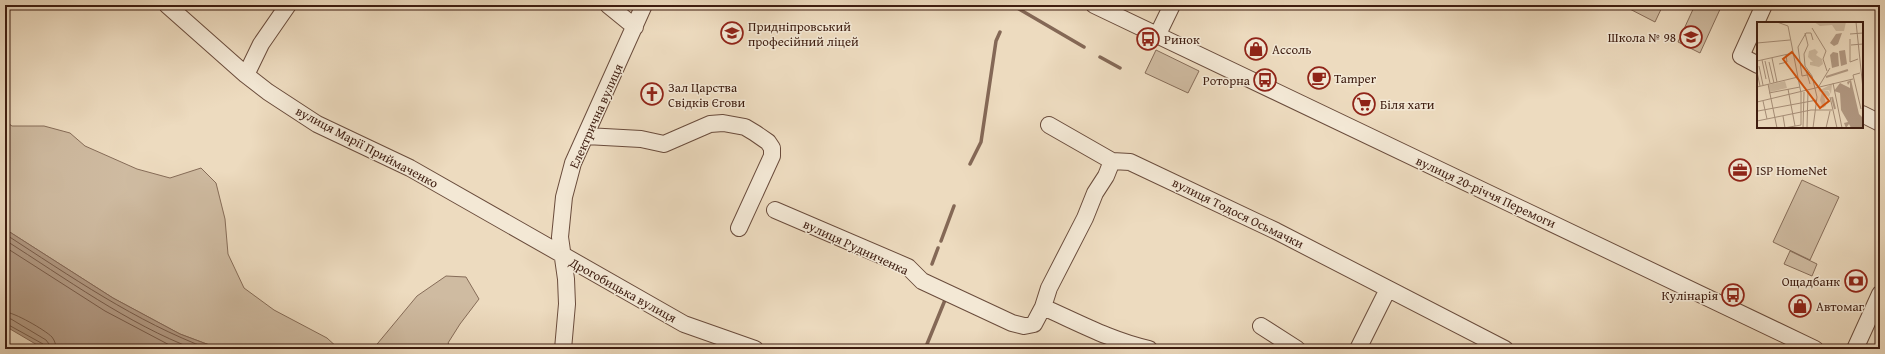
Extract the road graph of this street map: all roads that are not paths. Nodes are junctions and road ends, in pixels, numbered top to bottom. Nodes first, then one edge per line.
1 (167, 5) edge
2 (288, 5) edge
3 (608, 5) edge
4 (644, 5) edge
5 (1094, 5) edge
6 (1172, 5) edge
7 (1764, 5) edge
8 (635, 26) junction
9 (1157, 36) junction
10 (1757, 64) edge
11 (246, 75) junction
12 (1863, 114) edge
13 (1880, 123) edge
14 (1049, 126) dead end
15 (586, 136) junction
16 (1112, 161) junction
17 (775, 210) dead end
18 (739, 228) dead end
19 (562, 256) junction
20 (1388, 289) junction
21 (1880, 294) edge
22 (1043, 307) junction
23 (1261, 326) dead end
24 (563, 349) edge
25 (755, 349) edge
26 (1149, 349) edge
27 (1297, 349) edge
28 (1358, 349) edge
29 (1505, 349) edge
30 (1815, 349) edge
31 (1855, 349) edge

1 - 11 street, вулиця Марії Приймаченко
2 - 11 street
3 - 8 street
4 - 8 street, Електрична вулиця
5 - 9 street, вулиця 20-річчя Перемоги
6 - 9 street
7 - 10 street
8 - 15 street, Електрична вулиця
9 - 30 street, вулиця 20-річчя Перемоги
11 - 19 street, вулиця Марії Приймаченко
12 - 13 street
14 - 16 street
15 - 18 street
15 - 19 street, Електрична вулиця
16 - 20 street, вулиця Тодося Осьмачки
16 - 22 street
17 - 22 street, вулиця Рудниченка
19 - 24 street, Електрична вулиця
19 - 25 street, Дрогобицька вулиця
20 - 28 street
20 - 29 street, вулиця Тодося Осьмачки
21 - 31 street
22 - 26 street
23 - 27 street

